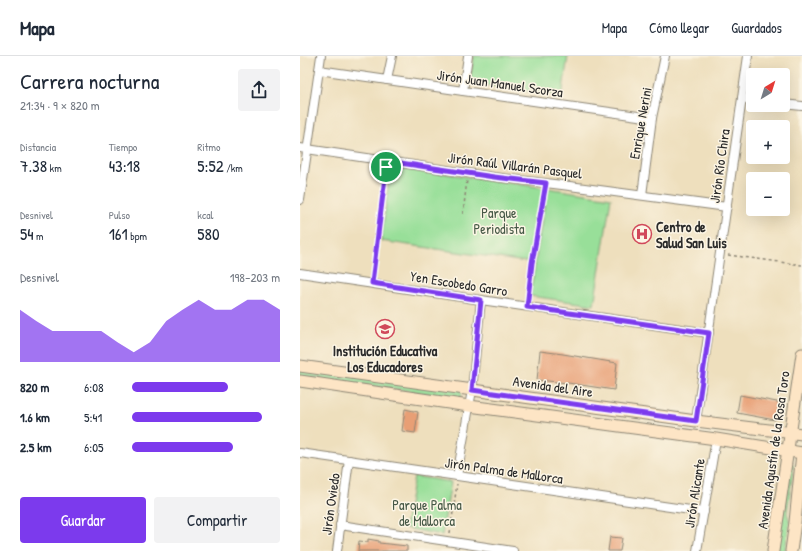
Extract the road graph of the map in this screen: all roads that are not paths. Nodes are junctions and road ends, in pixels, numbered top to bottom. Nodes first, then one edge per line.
1 (321, 56) edge
2 (392, 56) edge
3 (468, 56) edge
4 (665, 56) edge
5 (748, 56) edge
6 (320, 70) junction
7 (387, 80) junction
8 (463, 91) junction
9 (742, 98) junction
10 (746, 99) edge
11 (790, 105) edge
12 (802, 106) edge
13 (652, 118) junction
14 (303, 148) edge
15 (642, 195) junction
16 (300, 200) edge
17 (727, 207) junction
18 (300, 273) edge
19 (481, 300) junction
20 (709, 333) junction
21 (802, 354) edge
22 (300, 366) edge
23 (300, 380) edge
24 (472, 390) junction
25 (469, 406) junction
26 (696, 421) junction
27 (790, 432) junction
28 (802, 434) edge
29 (716, 439) junction
30 (782, 449) junction
31 (300, 453) edge
32 (802, 453) edge
33 (349, 460) junction
34 (457, 476) junction
35 (704, 512) junction
36 (799, 523) edge
37 (340, 525) junction
38 (337, 551) edge
39 (513, 551) edge
40 (697, 551) edge
41 (773, 551) edge
42 (791, 551) edge

1 - 6 street
2 - 7 street
3 - 8 street
4 - 13 street, Enrique Nerini
5 - 9 street, Jirón Río Chira
6 - 7 street, Jirón Juan Manuel Scorza
6 - 14 street
7 - 8 street, Jirón Juan Manuel Scorza
8 - 13 street, Jirón Juan Manuel Scorza
9 - 10 street
9 - 17 street, Jirón Río Chira
11 - 12 street
13 - 15 street, Enrique Nerini
14 - 15 street, Jirón Raúl Villarán Pasquel
14 - 16 street
15 - 17 street, Jirón Raúl Villarán Pasquel
17 - 20 street, Jirón Río Chira
18 - 19 street, Yen Escobedo Garro
19 - 20 street, Yen Escobedo Garro
19 - 24 street
20 - 26 street, Jirón Río Chira
21 - 27 main road, Avenida Agustín de la Rosa Toro
22 - 24 main road, Avenida del Aire
23 - 25 main road
24 - 25 street
24 - 26 main road, Avenida del Aire
25 - 29 main road
25 - 34 street
26 - 27 main road, Avenida del Aire
27 - 28 main road, Avenida del Aire
27 - 30 main road, Avenida Agustín de la Rosa Toro
29 - 30 main road
29 - 35 street, Jirón Alicante
30 - 32 main road
30 - 41 main road, Avenida Agustín de la Rosa Toro
31 - 33 street, Jirón Palma de Mallorca
32 - 36 main road, Avenida Agustín de la Rosa Toro
33 - 34 street, Jirón Palma de Mallorca
33 - 37 street, Jirón Oviedo
34 - 35 street, Jirón Palma de Mallorca
35 - 40 street, Jirón Alicante
36 - 42 main road, Avenida Agustín de la Rosa Toro
37 - 38 street, Jirón Oviedo
37 - 39 street

